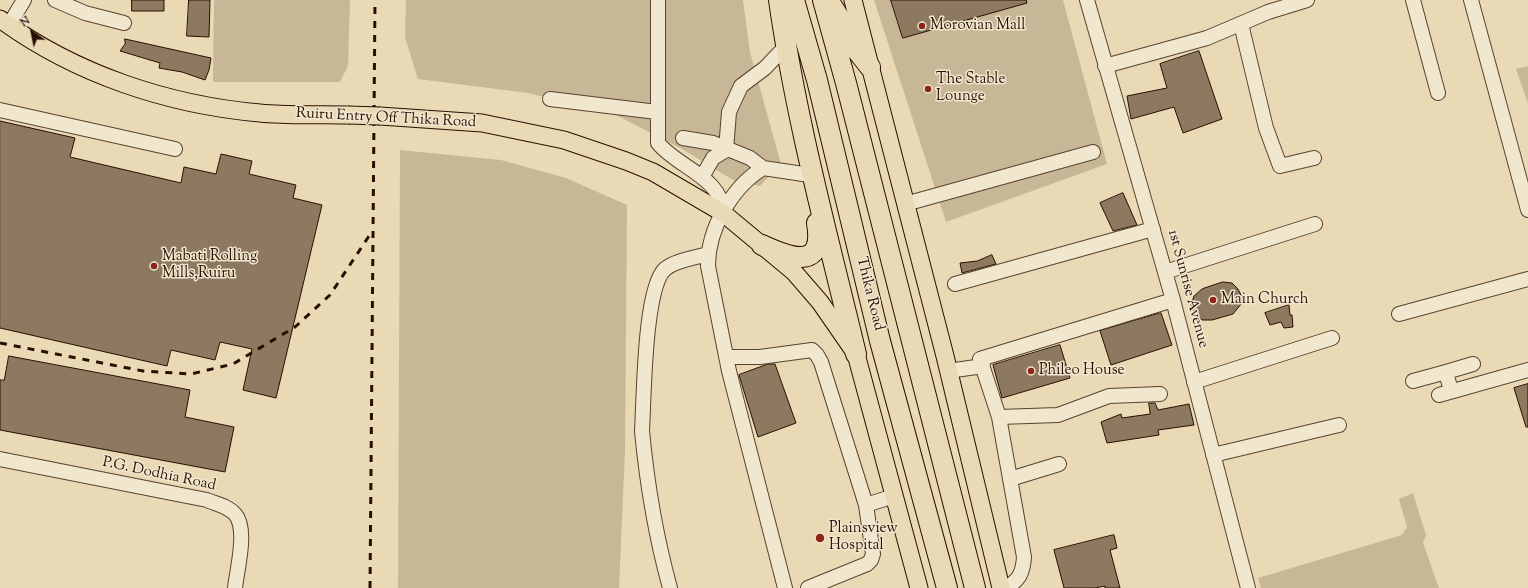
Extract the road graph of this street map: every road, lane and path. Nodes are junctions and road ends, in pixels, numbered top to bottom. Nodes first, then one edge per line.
1 (24, 0) edge
2 (55, 0) edge
3 (658, 0) edge
4 (779, 0) edge
5 (794, 0) edge
6 (823, 0) edge
7 (828, 0) edge
8 (853, 0) edge
9 (1087, 0) edge
10 (1307, 0) edge
11 (1413, 0) edge
12 (1471, 0) edge
13 (1284, 3) edge
14 (4, 22) edge
15 (124, 24) dead end
16 (1241, 24) junction
17 (786, 46) junction
18 (870, 66) junction
19 (1105, 66) junction
20 (1438, 93) dead end
21 (550, 99) dead end
22 (0, 110) edge
23 (657, 112) junction
24 (683, 138) dead end
25 (804, 140) junction
26 (175, 149) dead end
27 (726, 150) junction
28 (1093, 152) dead end
29 (1314, 158) dead end
30 (763, 168) junction
31 (810, 175) junction
32 (702, 177) junction
33 (905, 204) junction
34 (1528, 210) edge
35 (723, 213) junction
36 (1315, 224) dead end
37 (1152, 229) junction
38 (762, 245) junction
39 (708, 254) junction
40 (1165, 272) junction
41 (1528, 279) edge
42 (955, 284) dead end
43 (1173, 300) junction
44 (1399, 314) dead end
45 (1332, 338) dead end
46 (856, 354) junction
47 (726, 357) junction
48 (1473, 364) dead end
49 (983, 366) junction
50 (1528, 370) edge
51 (948, 371) junction
52 (1446, 372) junction
53 (1413, 381) dead end
54 (1194, 382) junction
55 (1160, 394) dead end
56 (999, 417) junction
57 (1339, 425) dead end
58 (1213, 455) junction
59 (0, 459) edge
60 (1059, 464) dead end
61 (1010, 478) junction
62 (894, 496) junction
63 (866, 505) junction
64 (235, 588) edge
65 (670, 588) edge
66 (785, 588) edge
67 (808, 588) edge
68 (919, 588) edge
69 (947, 588) edge
70 (975, 588) edge
71 (1001, 588) edge
72 (1005, 588) edge
73 (1248, 588) edge

1 - 14 street
2 - 15 street
3 - 23 street
4 - 17 highway
5 - 69 highway, Thika Road
6 - 70 highway, Thika Road
7 - 18 highway
8 - 18 main road
9 - 19 street, 1st Sunrise Avenue
10 - 13 street
11 - 20 street
12 - 34 street
13 - 16 street
14 - 35 main road, Ruiru Entry Off Thika Road, bridge
16 - 19 street
16 - 29 street
17 - 25 highway
17 - 27 street
18 - 33 main road
19 - 37 street, 1st Sunrise Avenue
21 - 23 street
22 - 26 street
23 - 32 street
24 - 27 street
25 - 31 highway
25 - 46 highway
27 - 30 street
27 - 32 street
28 - 33 street
30 - 31 street
30 - 35 street
31 - 38 highway
32 - 35 street
33 - 51 main road
35 - 38 main road, Ruiru Entry Off Thika Road
35 - 39 street
36 - 40 street
37 - 40 street, 1st Sunrise Avenue
37 - 42 street
38 - 46 main road, Ruiru Entry Off Thika Road
39 - 47 street
39 - 65 street
40 - 43 street, 1st Sunrise Avenue
41 - 44 street
43 - 49 street
43 - 54 street, 1st Sunrise Avenue
45 - 54 street
46 - 62 main road
47 - 63 street
47 - 66 street
48 - 52 street
49 - 51 street
49 - 56 street
50 - 52 street
51 - 71 main road
52 - 53 street
54 - 58 street, 1st Sunrise Avenue
55 - 56 street
56 - 61 street
57 - 58 street
58 - 73 street, 1st Sunrise Avenue
59 - 64 street, P.G. Dodhia Road
60 - 61 street
61 - 72 street
62 - 63 street
62 - 68 main road
63 - 67 street

